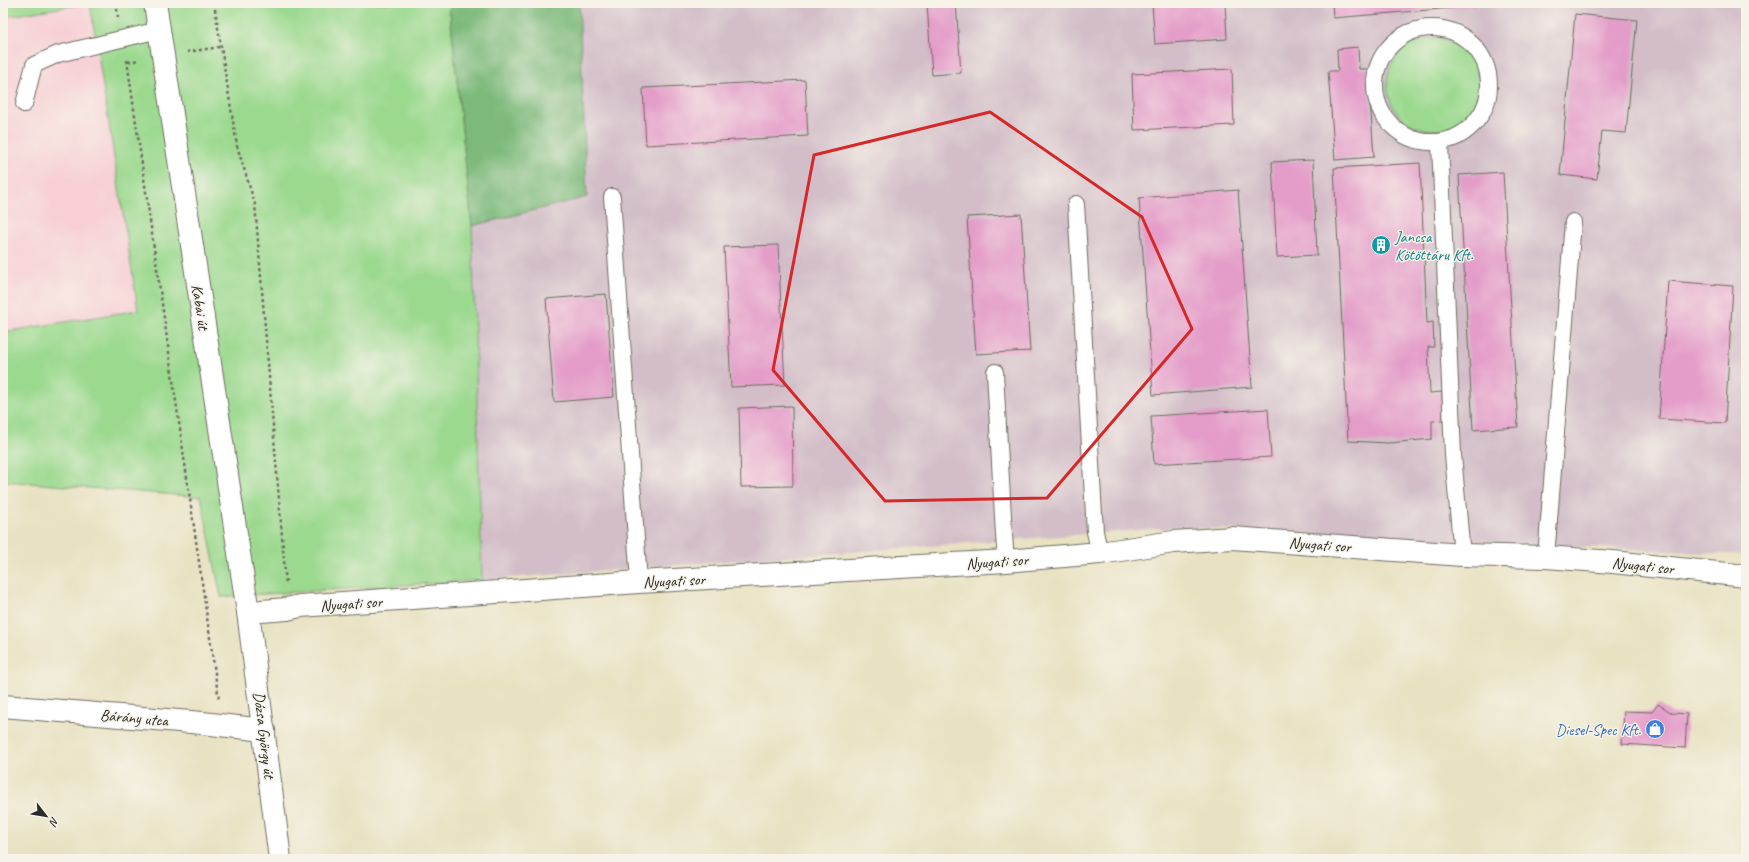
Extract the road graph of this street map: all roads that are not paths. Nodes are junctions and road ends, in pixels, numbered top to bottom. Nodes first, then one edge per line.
1 (155, 3) edge
2 (159, 30) junction
3 (24, 104) dead end
4 (1440, 142) junction
5 (612, 197) dead end
6 (1076, 204) dead end
7 (1573, 222) dead end
8 (995, 372) dead end
9 (1100, 553) junction
10 (1462, 554) junction
11 (1546, 557) junction
12 (1006, 561) junction
13 (1746, 576) edge
14 (639, 582) junction
15 (248, 612) junction
16 (3, 706) edge
17 (264, 730) junction
18 (280, 859) edge

1 - 2 street, Kabai út
2 - 3 lane
2 - 15 street, Kabai út
4 - 4 lane
4 - 10 lane
5 - 14 lane
6 - 9 lane
7 - 11 lane
8 - 12 lane
9 - 10 street, Nyugati sor
9 - 12 street, Nyugati sor
10 - 11 street, Nyugati sor
11 - 13 street, Nyugati sor
12 - 14 street, Nyugati sor
14 - 15 street, Nyugati sor
15 - 17 street, Dózsa György út
16 - 17 street, Bárány utca
17 - 18 street, Dózsa György út

